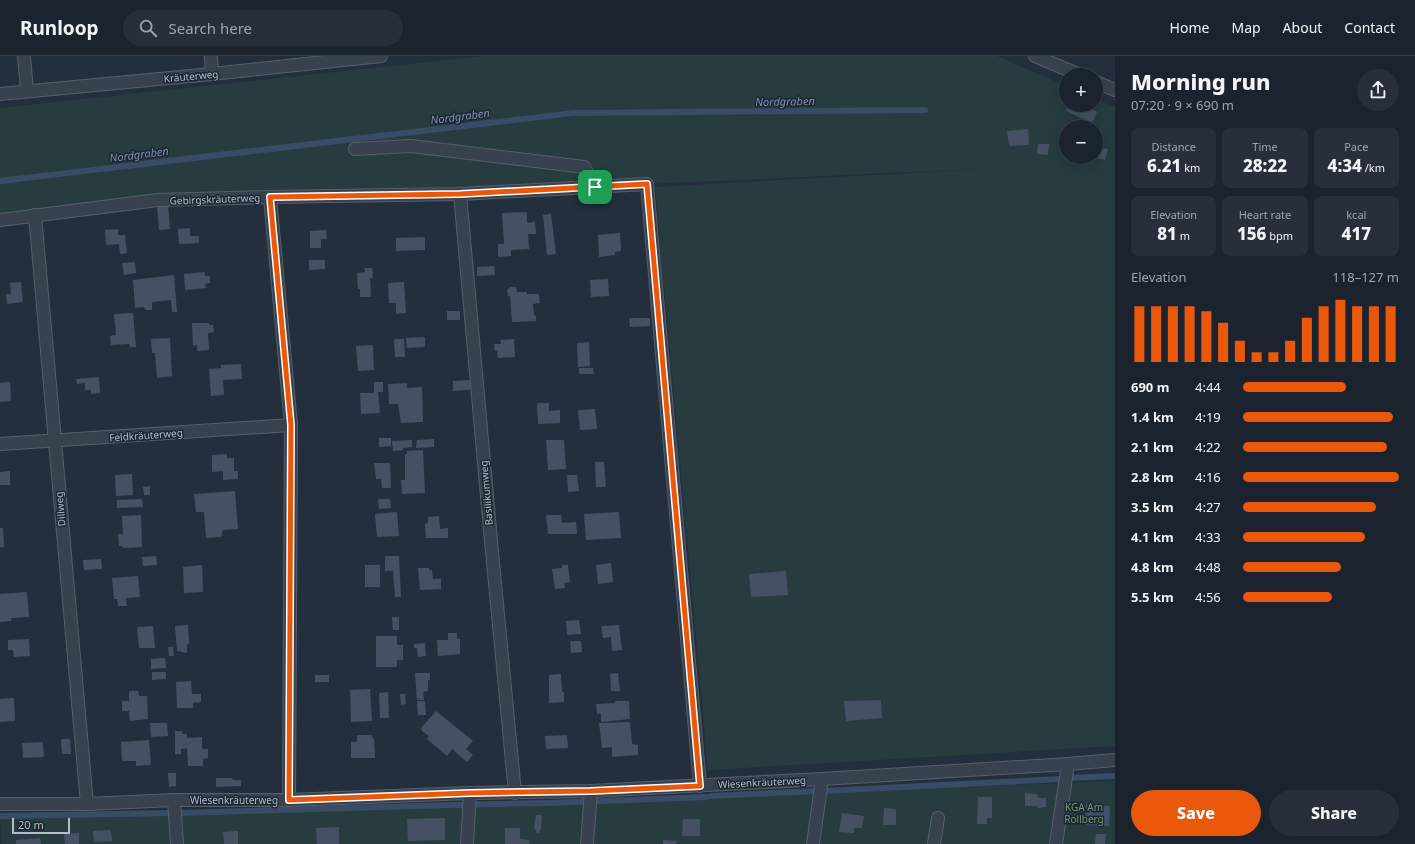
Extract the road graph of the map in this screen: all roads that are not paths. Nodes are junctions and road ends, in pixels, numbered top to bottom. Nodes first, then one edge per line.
1 (24, 56) edge
2 (211, 56) edge
3 (381, 56) edge
4 (1035, 56) edge
5 (1063, 68) edge
6 (212, 74) junction
7 (1103, 85) edge
8 (1115, 90) edge
9 (27, 91) junction
10 (0, 94) edge
11 (356, 150) dead end
12 (595, 187) junction
13 (460, 194) junction
14 (270, 197) junction
15 (35, 215) junction
16 (0, 220) edge
17 (291, 425) junction
18 (54, 441) junction
19 (0, 444) edge
20 (1115, 760) edge
21 (1068, 764) junction
22 (822, 779) junction
23 (700, 786) junction
24 (591, 791) junction
25 (515, 792) junction
26 (174, 800) junction
27 (289, 800) junction
28 (470, 801) junction
29 (0, 804) edge
30 (87, 804) junction
31 (938, 818) dead end
32 (177, 844) edge
33 (467, 844) edge
34 (587, 844) edge
35 (813, 844) edge
36 (934, 844) edge
37 (1056, 844) edge

1 - 9 lane
2 - 6 lane
3 - 6 lane, Kräuterweg
4 - 5 lane
6 - 9 lane, Kräuterweg
7 - 8 lane
9 - 10 lane, Kräuterweg
11 - 12 lane
12 - 13 lane, Gebirgskräuterweg
12 - 23 lane, Gebirgskräuterweg
13 - 14 lane, Gebirgskräuterweg
13 - 25 lane, Basilikumweg
14 - 15 lane, Gebirgskräuterweg
14 - 17 lane
15 - 16 lane, Gebirgskräuterweg
15 - 18 lane, Dillweg
17 - 18 lane, Feldkräuterweg
17 - 27 lane
18 - 19 lane, Feldkräuterweg
18 - 30 lane, Dillweg
20 - 21 lane, Wiesenkräuterweg
21 - 22 lane, Wiesenkräuterweg
21 - 37 lane
22 - 23 lane, Wiesenkräuterweg
22 - 35 lane
23 - 24 lane, Wiesenkräuterweg
24 - 25 lane, Wiesenkräuterweg
24 - 34 lane
25 - 28 lane, Wiesenkräuterweg
26 - 27 lane, Wiesenkräuterweg
26 - 30 lane, Wiesenkräuterweg
26 - 32 lane
27 - 28 lane, Wiesenkräuterweg
28 - 33 lane
29 - 30 lane, Wiesenkräuterweg
31 - 36 lane

